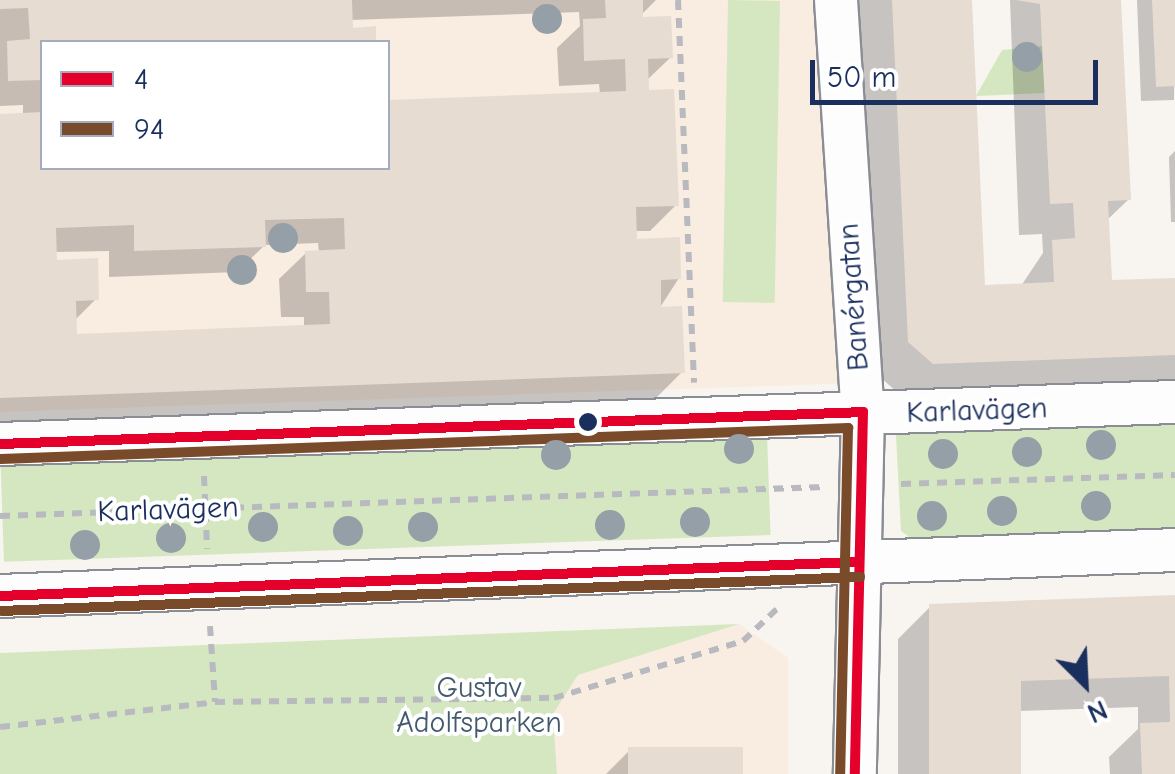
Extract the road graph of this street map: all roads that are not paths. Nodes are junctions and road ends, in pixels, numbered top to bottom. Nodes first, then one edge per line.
1 (836, 0) edge
2 (1175, 402) edge
3 (862, 412) junction
4 (0, 444) edge
5 (1175, 550) edge
6 (859, 562) junction
7 (0, 596) edge
8 (855, 774) edge

1 - 3 street, Banérgatan
2 - 3 street, Karlavägen
3 - 4 street, Karlavägen
3 - 6 street, Banérgatan
5 - 6 street
6 - 7 street
6 - 8 street, Banérgatan

